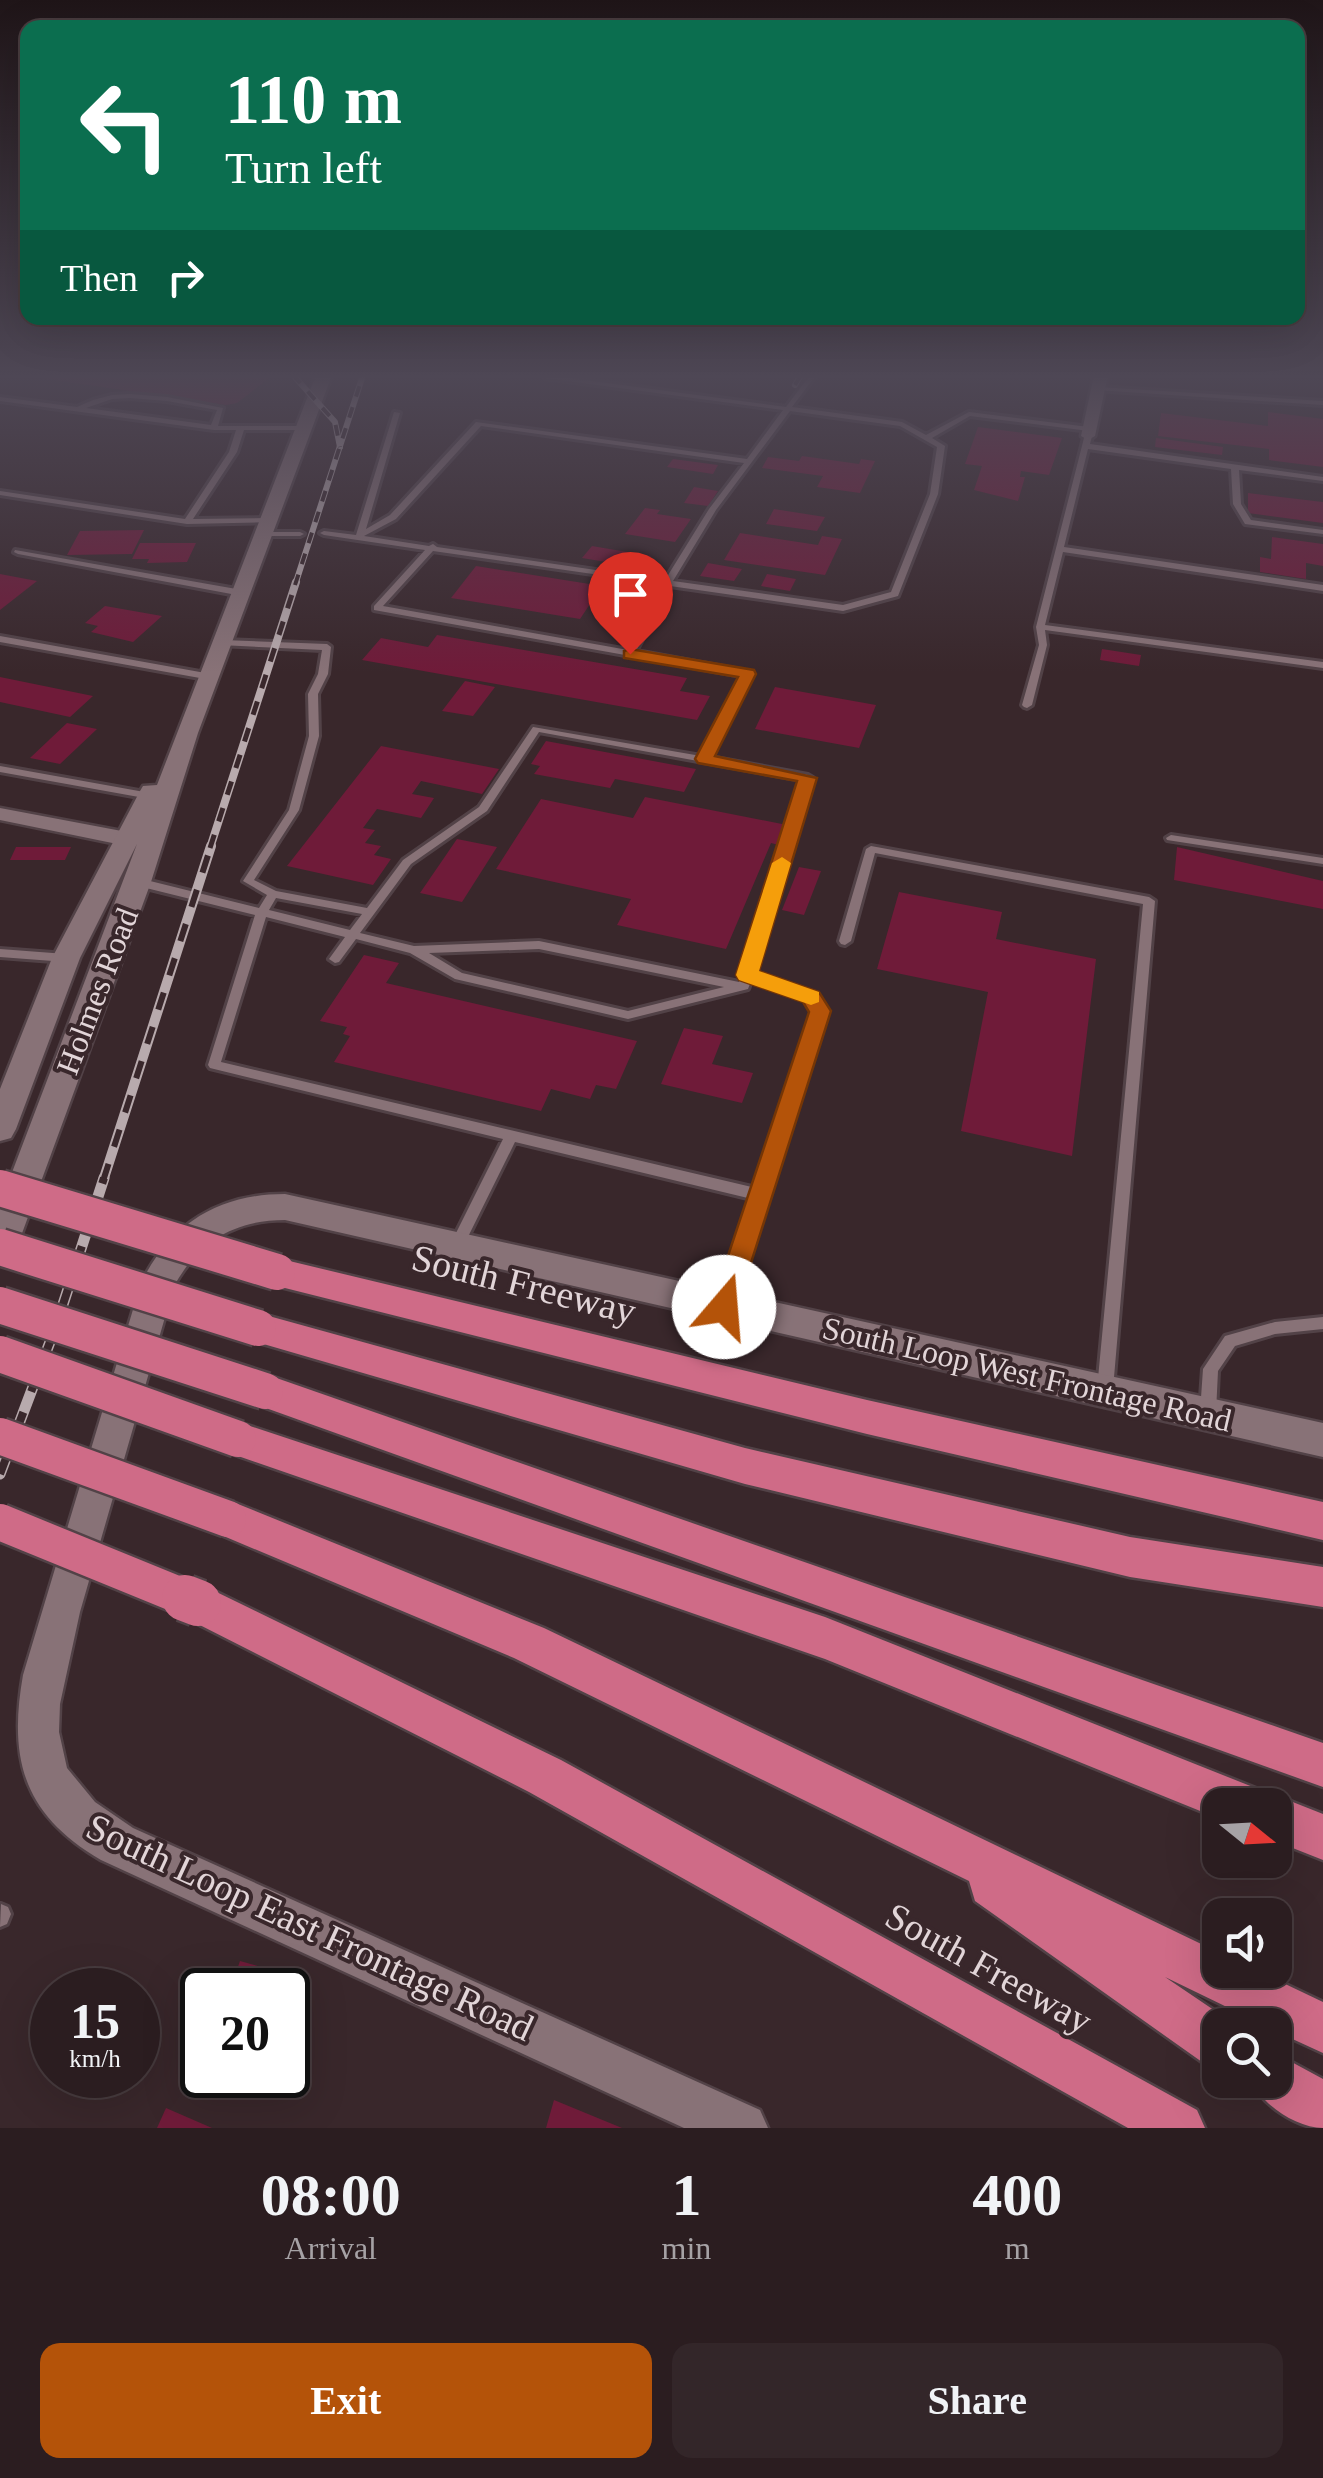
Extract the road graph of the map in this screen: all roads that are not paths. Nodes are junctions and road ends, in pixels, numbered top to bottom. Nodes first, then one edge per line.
1 (218, 474) edge
2 (285, 474) edge
3 (378, 474) edge
4 (432, 474) edge
5 (738, 474) edge
6 (937, 474) edge
7 (1078, 474) edge
8 (1235, 474) edge
9 (1285, 474) edge
10 (1323, 479) edge
11 (0, 493) edge
12 (186, 522) junction
13 (266, 527) junction
14 (1323, 532) edge
15 (324, 533) dead end
16 (300, 534) dead end
17 (360, 535) junction
18 (433, 546) junction
19 (1060, 550) junction
20 (18, 552) dead end
21 (666, 583) junction
22 (1323, 588) edge
23 (242, 593) junction
24 (1040, 627) junction
25 (0, 639) edge
26 (224, 642) junction
27 (630, 654) junction
28 (1323, 665) edge
29 (211, 677) junction
30 (1026, 705) dead end
31 (186, 732) junction
32 (704, 759) junction
33 (0, 768) edge
34 (150, 796) junction
35 (0, 814) edge
36 (1171, 838) dead end
37 (128, 839) junction
38 (1323, 861) edge
39 (138, 882) junction
40 (273, 894) junction
41 (370, 912) junction
42 (260, 914) junction
43 (353, 936) junction
44 (845, 941) dead end
45 (414, 950) junction
46 (0, 953) edge
47 (66, 958) junction
48 (335, 959) dead end
49 (745, 980) junction
50 (8, 1085) edge
51 (0, 1129) edge
52 (510, 1138) junction
53 (39, 1140) junction
54 (0, 1188) edge
55 (760, 1195) junction
56 (0, 1247) edge
57 (456, 1247) junction
58 (0, 1305) edge
59 (724, 1307) junction
60 (1323, 1323) edge
61 (0, 1354) edge
62 (1105, 1392) junction
63 (1208, 1414) junction
64 (0, 1436) edge
65 (1323, 1440) edge
66 (1323, 1521) edge
67 (0, 1522) edge
68 (1198, 1570) junction
69 (1323, 1587) edge
70 (1323, 1609) edge
71 (60, 1612) joint
72 (1323, 1765) edge
73 (1202, 1789) edge
74 (1292, 1825) edge
75 (923, 1836) junction
76 (1323, 1838) edge
77 (1323, 2028) edge
78 (1202, 2031) edge
79 (1292, 2089) edge
80 (1323, 2108) edge
81 (742, 2128) edge
82 (1178, 2128) edge

1 - 12 lane
2 - 13 main road, Holmes Road
3 - 17 lane
4 - 17 lane
5 - 21 lane
6 - 21 lane
7 - 19 lane
8 - 14 lane
9 - 10 lane
11 - 12 lane
12 - 13 lane
13 - 16 lane
13 - 23 main road, Holmes Road
15 - 17 lane
17 - 18 lane
18 - 21 lane
18 - 27 lane
19 - 22 lane
19 - 24 lane
20 - 23 lane
21 - 27 lane
23 - 26 main road, Holmes Road
24 - 28 lane
24 - 30 lane
25 - 29 lane
26 - 29 main road, Holmes Road
26 - 40 lane
27 - 32 lane
29 - 31 main road, Holmes Road
31 - 34 main road, Holmes Road
31 - 39 main road, Holmes Road
32 - 41 lane
32 - 49 lane
33 - 34 lane
34 - 37 main road, Holmes Road
35 - 37 street
36 - 38 lane
37 - 47 main road, Holmes Road
39 - 42 lane
39 - 53 main road, Holmes Road
40 - 41 lane
40 - 42 lane
41 - 43 lane
42 - 43 lane
42 - 52 lane
43 - 45 lane
43 - 48 lane
44 - 62 lane
45 - 49 lane
45 - 49 lane
46 - 47 lane
47 - 50 main road, Holmes Road
49 - 55 lane
50 - 51 main road, Holmes Road
50 - 53 main road
52 - 55 lane
52 - 57 lane
53 - 56 main road, Holmes Road
54 - 66 highway, South Freeway, bridge
55 - 59 lane
56 - 68 highway, bridge
57 - 59 main road, South Loop West Frontage Road
57 - 71 main road, South Loop West Frontage Road
58 - 72 highway, bridge
59 - 62 main road, South Loop West Frontage Road
60 - 63 lane
61 - 73 highway, bridge
62 - 63 main road, South Loop West Frontage Road
63 - 65 main road, South Loop West Frontage Road
64 - 75 highway, bridge
67 - 82 highway, South Freeway, bridge
68 - 69 highway
68 - 70 highway
71 - 81 main road, South Loop East Frontage Road
74 - 76 highway
75 - 77 highway
75 - 78 highway
79 - 80 highway

